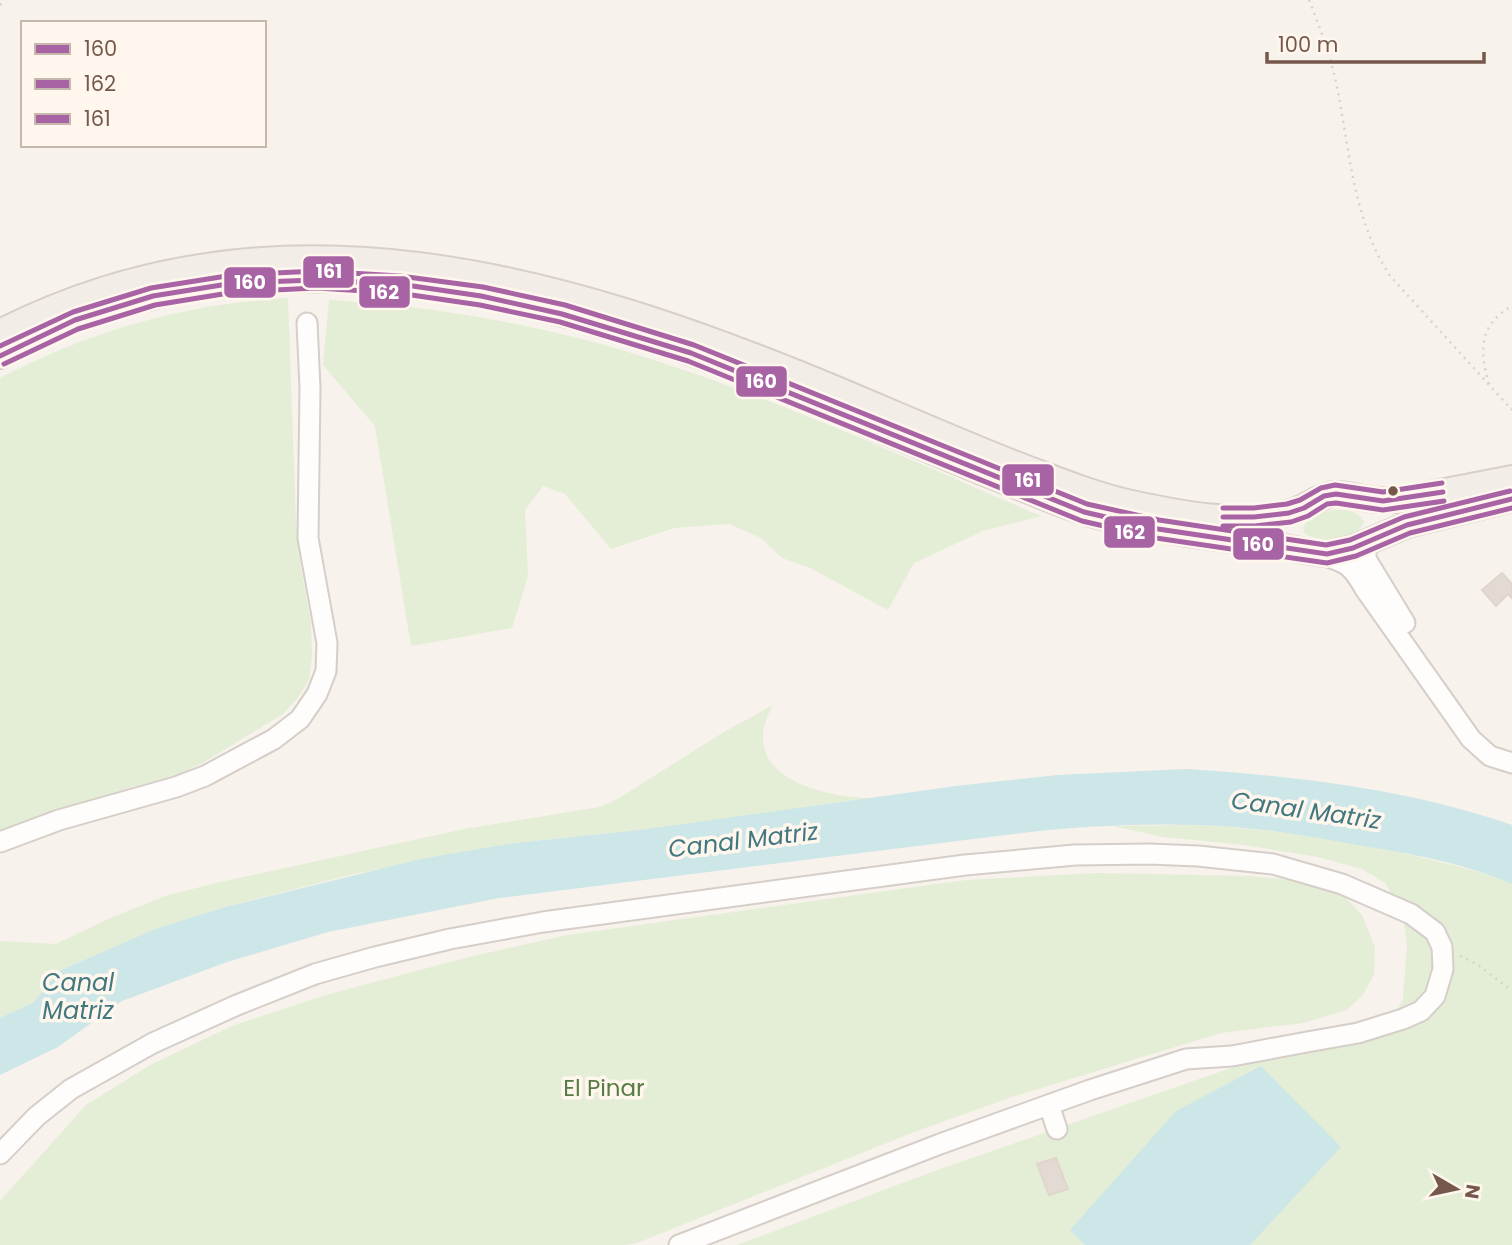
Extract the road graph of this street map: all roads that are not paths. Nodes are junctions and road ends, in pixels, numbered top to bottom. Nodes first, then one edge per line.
1 (307, 323) dead end
2 (0, 332) edge
3 (0, 356) edge
4 (1512, 478) edge
5 (1350, 495) junction
6 (1512, 499) edge
7 (1304, 508) junction
8 (1368, 541) junction
9 (1309, 552) junction
10 (1512, 757) edge
11 (1512, 762) edge
12 (0, 842) edge
13 (1049, 1105) junction
14 (1056, 1129) dead end
15 (0, 1154) edge
16 (678, 1245) edge

1 - 12 street
2 - 7 main road
3 - 9 main road
4 - 5 main road
5 - 7 main road
5 - 8 main road
6 - 8 main road
7 - 9 main road
8 - 9 main road
8 - 10 street
9 - 11 street
13 - 14 street
13 - 15 street
13 - 16 street

